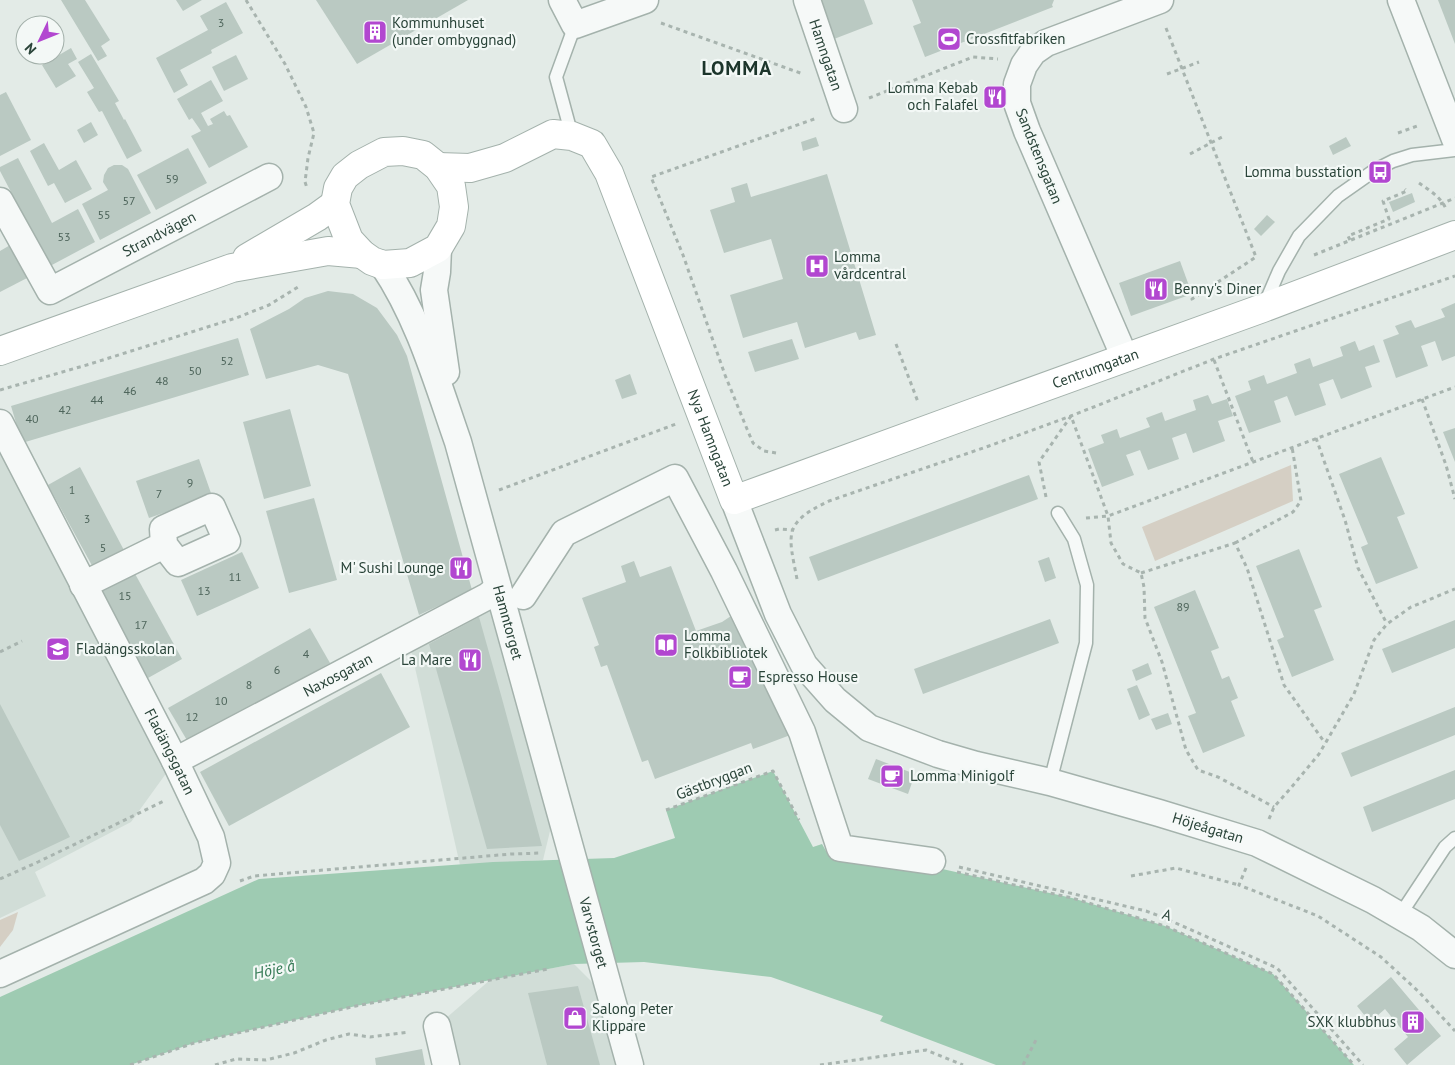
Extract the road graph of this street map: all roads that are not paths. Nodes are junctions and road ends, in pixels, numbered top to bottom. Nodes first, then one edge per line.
1 (562, 0) edge
2 (807, 0) edge
3 (1401, 0) edge
4 (1158, 1) edge
5 (633, 4) edge
6 (575, 25) junction
7 (840, 97) road end
8 (572, 136) junction
9 (1455, 138) edge
10 (1455, 150) edge
11 (505, 158) junction
12 (438, 167) junction
13 (269, 177) dead end
14 (0, 200) edge
15 (454, 207) junction
16 (326, 211) junction
17 (1455, 235) edge
18 (438, 248) junction
19 (372, 260) junction
20 (232, 268) junction
21 (1263, 308) junction
22 (0, 351) edge
23 (1125, 358) junction
24 (0, 423) edge
25 (458, 442) junction
26 (734, 500) junction
27 (1061, 517) road end
28 (164, 545) dead end
29 (83, 585) junction
30 (498, 588) junction
31 (523, 596) dead end
32 (938, 754) joint
33 (175, 761) junction
34 (1050, 782) junction
35 (557, 802) joint
36 (1455, 838) edge
37 (940, 866) road end
38 (1400, 915) junction
39 (1455, 955) edge
40 (0, 974) edge
41 (437, 1026) road end
42 (446, 1065) edge
43 (630, 1065) edge

1 - 6 street
2 - 7 street, Hamngatan
3 - 9 street
4 - 23 street, Sandstensgatan
5 - 6 street
6 - 8 lane
8 - 11 street, Nya Hamngatan
8 - 26 street, Nya Hamngatan
10 - 21 lane
11 - 12 street, Nya Hamngatan
11 - 15 street, Nya Hamngatan
12 - 15 street
12 - 16 street
13 - 14 street, Strandvägen
15 - 18 street
16 - 19 street
16 - 20 street
17 - 21 street, Centrumgatan
18 - 19 street
18 - 25 street, Hamntorget
19 - 20 street
19 - 25 street, Hamntorget
20 - 22 street
21 - 23 street, Centrumgatan
23 - 26 street, Centrumgatan
24 - 29 street, Fladängsgatan
25 - 30 street, Hamntorget
26 - 32 street, Nya Hamngatan
27 - 34 lane
28 - 29 street
29 - 33 street, Fladängsgatan
30 - 33 street, Naxosgatan
30 - 35 street, Hamntorget
31 - 37 street
32 - 34 street, Höjeågatan
33 - 40 street, Fladängsgatan
34 - 38 street, Höjeågatan
35 - 43 street, Varvstorget
36 - 38 lane
38 - 39 street, Höjeågatan
41 - 42 street

